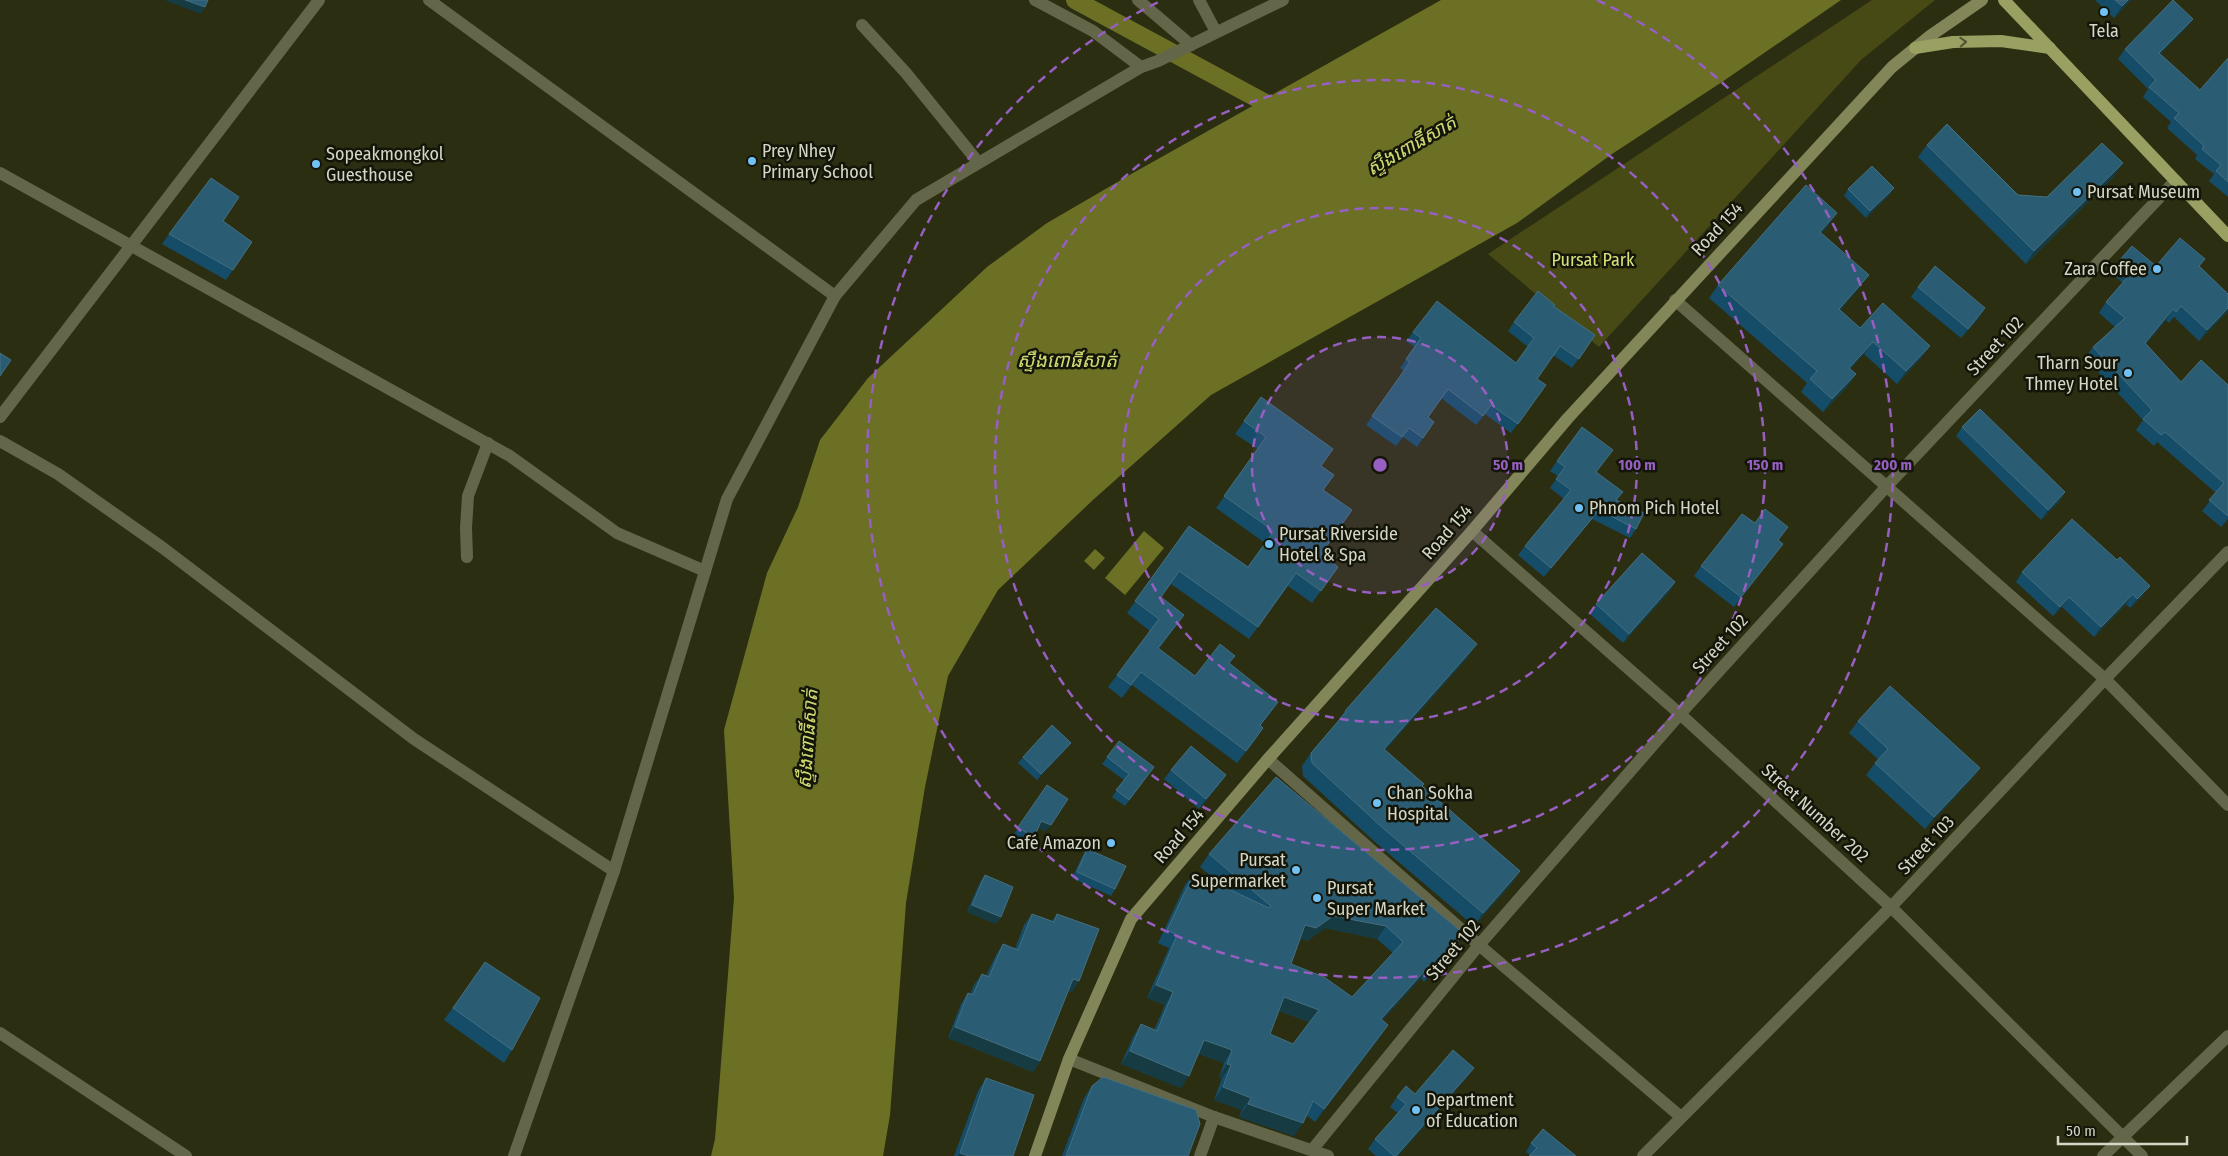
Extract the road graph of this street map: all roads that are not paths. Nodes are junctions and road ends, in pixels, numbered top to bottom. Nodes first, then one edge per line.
1 (319, 0) edge
2 (429, 0) edge
3 (1035, 0) edge
4 (1138, 0) edge
5 (1199, 0) edge
6 (1283, 0) edge
7 (1982, 0) edge
8 (2004, 0) edge
9 (862, 26) dead end
10 (1216, 32) junction
11 (1186, 47) junction
12 (1915, 48) junction
13 (2050, 48) junction
14 (1142, 67) junction
15 (978, 162) junction
16 (0, 173) edge
17 (2174, 181) junction
18 (2228, 236) edge
19 (131, 246) junction
20 (835, 296) junction
21 (1676, 300) junction
22 (0, 416) edge
23 (0, 441) edge
24 (488, 444) junction
25 (1887, 486) junction
26 (1472, 531) junction
27 (2228, 552) edge
28 (467, 557) dead end
29 (705, 571) junction
30 (2105, 679) junction
31 (1680, 714) junction
32 (1268, 759) junction
33 (2228, 805) edge
34 (614, 871) junction
35 (1891, 907) junction
36 (1479, 945) junction
37 (0, 1033) edge
38 (2228, 1036) edge
39 (1069, 1059) junction
40 (1214, 1117) junction
41 (1681, 1117) junction
42 (2123, 1135) junction
43 (1312, 1150) junction
44 (186, 1156) edge
45 (514, 1156) edge
46 (1035, 1156) edge
47 (1200, 1156) edge
48 (1328, 1156) edge
49 (1643, 1156) edge
50 (2102, 1156) edge
51 (2142, 1156) edge

1 - 19 street
2 - 20 street
3 - 14 street
4 - 11 street
5 - 10 street
6 - 10 street
7 - 12 main road, Road 154
8 - 13 main road
9 - 15 street
10 - 11 street
11 - 14 street
12 -> 13 main road
12 - 21 main road, Road 154
13 - 17 main road
14 - 15 street
15 - 20 street
16 - 19 street
17 - 18 main road
17 - 25 street, Street 102
19 - 22 street
19 - 24 street
20 - 29 street
21 - 25 street
21 - 26 main road, Road 154
23 - 34 street
24 - 28 street
24 - 29 street
25 - 30 street
25 - 31 street, Street 102
26 - 31 street, Street Number 202
26 - 32 main road, Road 154
27 - 30 street, Street 103
29 - 34 street
30 - 33 street
30 - 35 street, Street 103
31 - 35 street, Street Number 202
31 - 36 street, Street 102
32 - 36 street
32 - 39 main road, Road 154
34 - 45 street
35 - 41 street, Street 103
35 - 42 street, Street Number 202
36 - 41 street
36 - 43 street, Street 102
37 - 44 street
38 - 42 street
39 - 40 street
39 - 46 main road, Road 154
40 - 43 street
40 - 47 street
41 - 49 street, Street 103
42 - 50 street
42 - 51 street, Street Number 202
43 - 48 street

